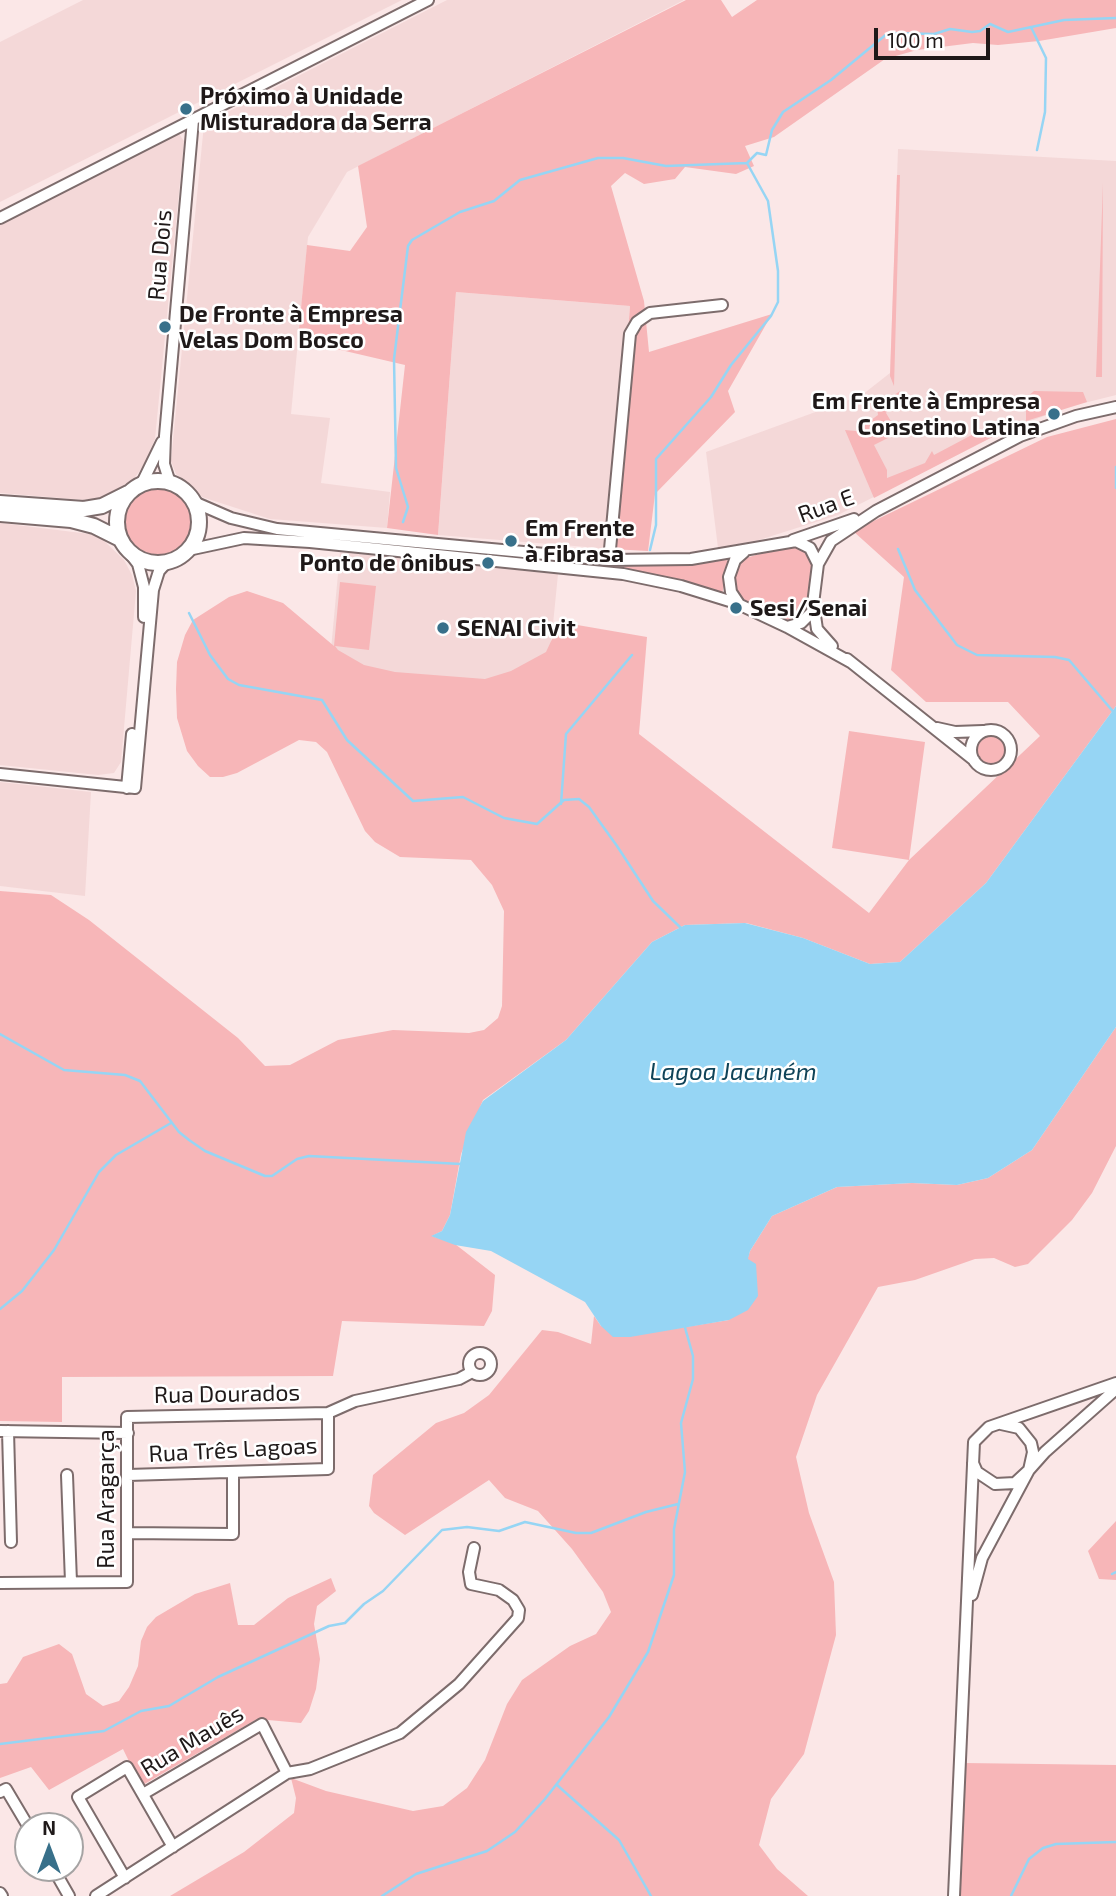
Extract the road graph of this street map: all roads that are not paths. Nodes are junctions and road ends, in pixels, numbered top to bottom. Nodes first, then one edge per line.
1 (428, 0) edge
2 (193, 120) junction
3 (0, 218) edge
4 (722, 305) dead end
5 (1116, 407) edge
6 (165, 436) junction
7 (170, 483) junction
8 (135, 489) junction
9 (194, 502) junction
10 (0, 503) edge
11 (876, 511) junction
12 (0, 514) edge
13 (790, 541) junction
14 (124, 545) junction
15 (188, 550) junction
16 (744, 552) junction
17 (609, 560) junction
18 (167, 562) junction
19 (818, 564) junction
20 (740, 605) junction
21 (814, 607) junction
22 (788, 627) junction
23 (852, 663) junction
24 (934, 727) junction
25 (986, 730) junction
26 (974, 760) junction
27 (0, 774) edge
28 (131, 788) junction
29 (472, 1372) dead end
30 (1116, 1386) edge
31 (328, 1413) junction
32 (127, 1417) joint
33 (999, 1424) junction
34 (4, 1431) edge
35 (128, 1433) junction
36 (973, 1463) junction
37 (1029, 1470) junction
38 (233, 1474) junction
39 (67, 1475) dead end
40 (128, 1475) junction
41 (127, 1532) junction
42 (11, 1542) dead end
43 (474, 1548) dead end
44 (71, 1582) junction
45 (0, 1583) edge
46 (966, 1615) junction
47 (287, 1773) junction
48 (3, 1791) edge
49 (143, 1794) junction
50 (18, 1812) edge
51 (173, 1847) junction
52 (125, 1878) junction
53 (96, 1896) edge
54 (954, 1896) edge

1 - 2 street
2 - 3 street
2 - 6 street, Rua Dois
4 - 17 street
5 - 11 street, Rua E
6 - 7 street, Rua Dois
6 - 8 street, Rua Dois
7 - 8 main road
7 - 9 main road
8 - 10 main road
8 - 14 main road
9 - 15 main road
9 - 17 street
11 - 13 street, Rua E
11 - 19 street, Rua E
12 - 14 main road
13 - 16 street
13 - 19 street
14 - 18 main road
14 - 28 street
15 - 18 main road
15 - 20 street
16 - 17 street
16 - 20 street
18 - 28 street
19 - 21 street
20 - 22 street
21 - 22 street
21 - 23 street
22 - 23 street
23 - 24 street
24 - 25 street
24 - 26 street
25 - 26 street
25 - 26 street
27 - 28 street
29 - 31 street
30 - 33 street
30 - 37 street
31 - 32 street, Rua Dourados
31 - 38 street, Rua Três Lagoas
32 - 35 street, Rua Aragarça
33 - 36 street
33 - 37 street
34 - 35 street
34 - 42 street
35 - 40 street, Rua Aragarça
36 - 37 street
36 - 46 street
37 - 46 street
38 - 40 street, Rua Três Lagoas
38 - 41 street
39 - 44 street
40 - 41 street, Rua Aragarça
41 - 44 street, Rua Aragarça
43 - 47 street
44 - 45 street
46 - 54 street
47 - 49 street, Rua Mauês
47 - 51 street
48 - 50 street
49 - 51 street
49 - 52 street
51 - 52 street
52 - 53 street

